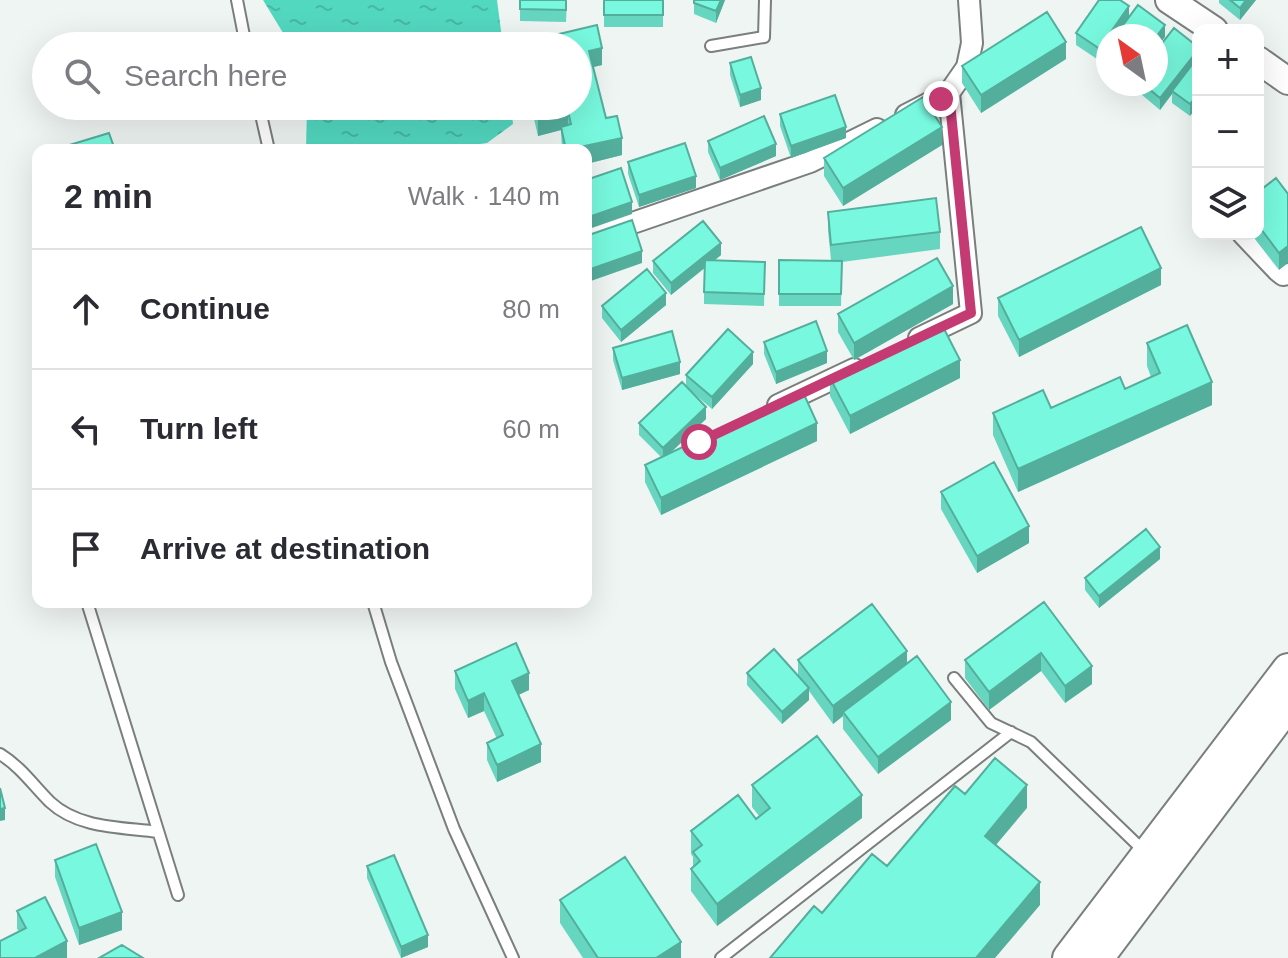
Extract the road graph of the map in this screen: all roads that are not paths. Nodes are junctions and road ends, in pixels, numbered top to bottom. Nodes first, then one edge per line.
1 (237, 0) edge
2 (765, 0) edge
3 (969, 0) edge
4 (1169, 0) edge
5 (1205, 24) edge
6 (243, 32) edge
7 (711, 46) dead end
8 (1264, 64) edge
9 (1288, 81) edge
10 (949, 93) junction
11 (262, 120) edge
12 (268, 144) edge
13 (592, 237) edge
14 (1249, 240) edge
15 (1288, 274) edge
16 (899, 347) edge
17 (871, 361) edge
18 (756, 415) edge
19 (89, 608) edge
20 (375, 608) edge
21 (1288, 669) edge
22 (954, 678) dead end
23 (1288, 705) edge
24 (1011, 732) junction
25 (0, 754) edge
26 (158, 832) junction
27 (1148, 855) junction
28 (178, 895) dead end
29 (513, 958) edge
30 (721, 958) edge
31 (1068, 958) edge
32 (1098, 958) edge

1 - 6 lane
2 - 7 lane
3 - 10 street
4 - 5 street
8 - 9 street
10 - 13 street
10 - 16 street
11 - 12 lane
14 - 15 street
17 - 18 street
19 - 26 lane
20 - 29 lane
21 - 27 main road
22 - 24 lane
23 - 32 main road
24 - 27 lane
24 - 30 lane
25 - 26 lane
26 - 28 lane
27 - 31 main road

